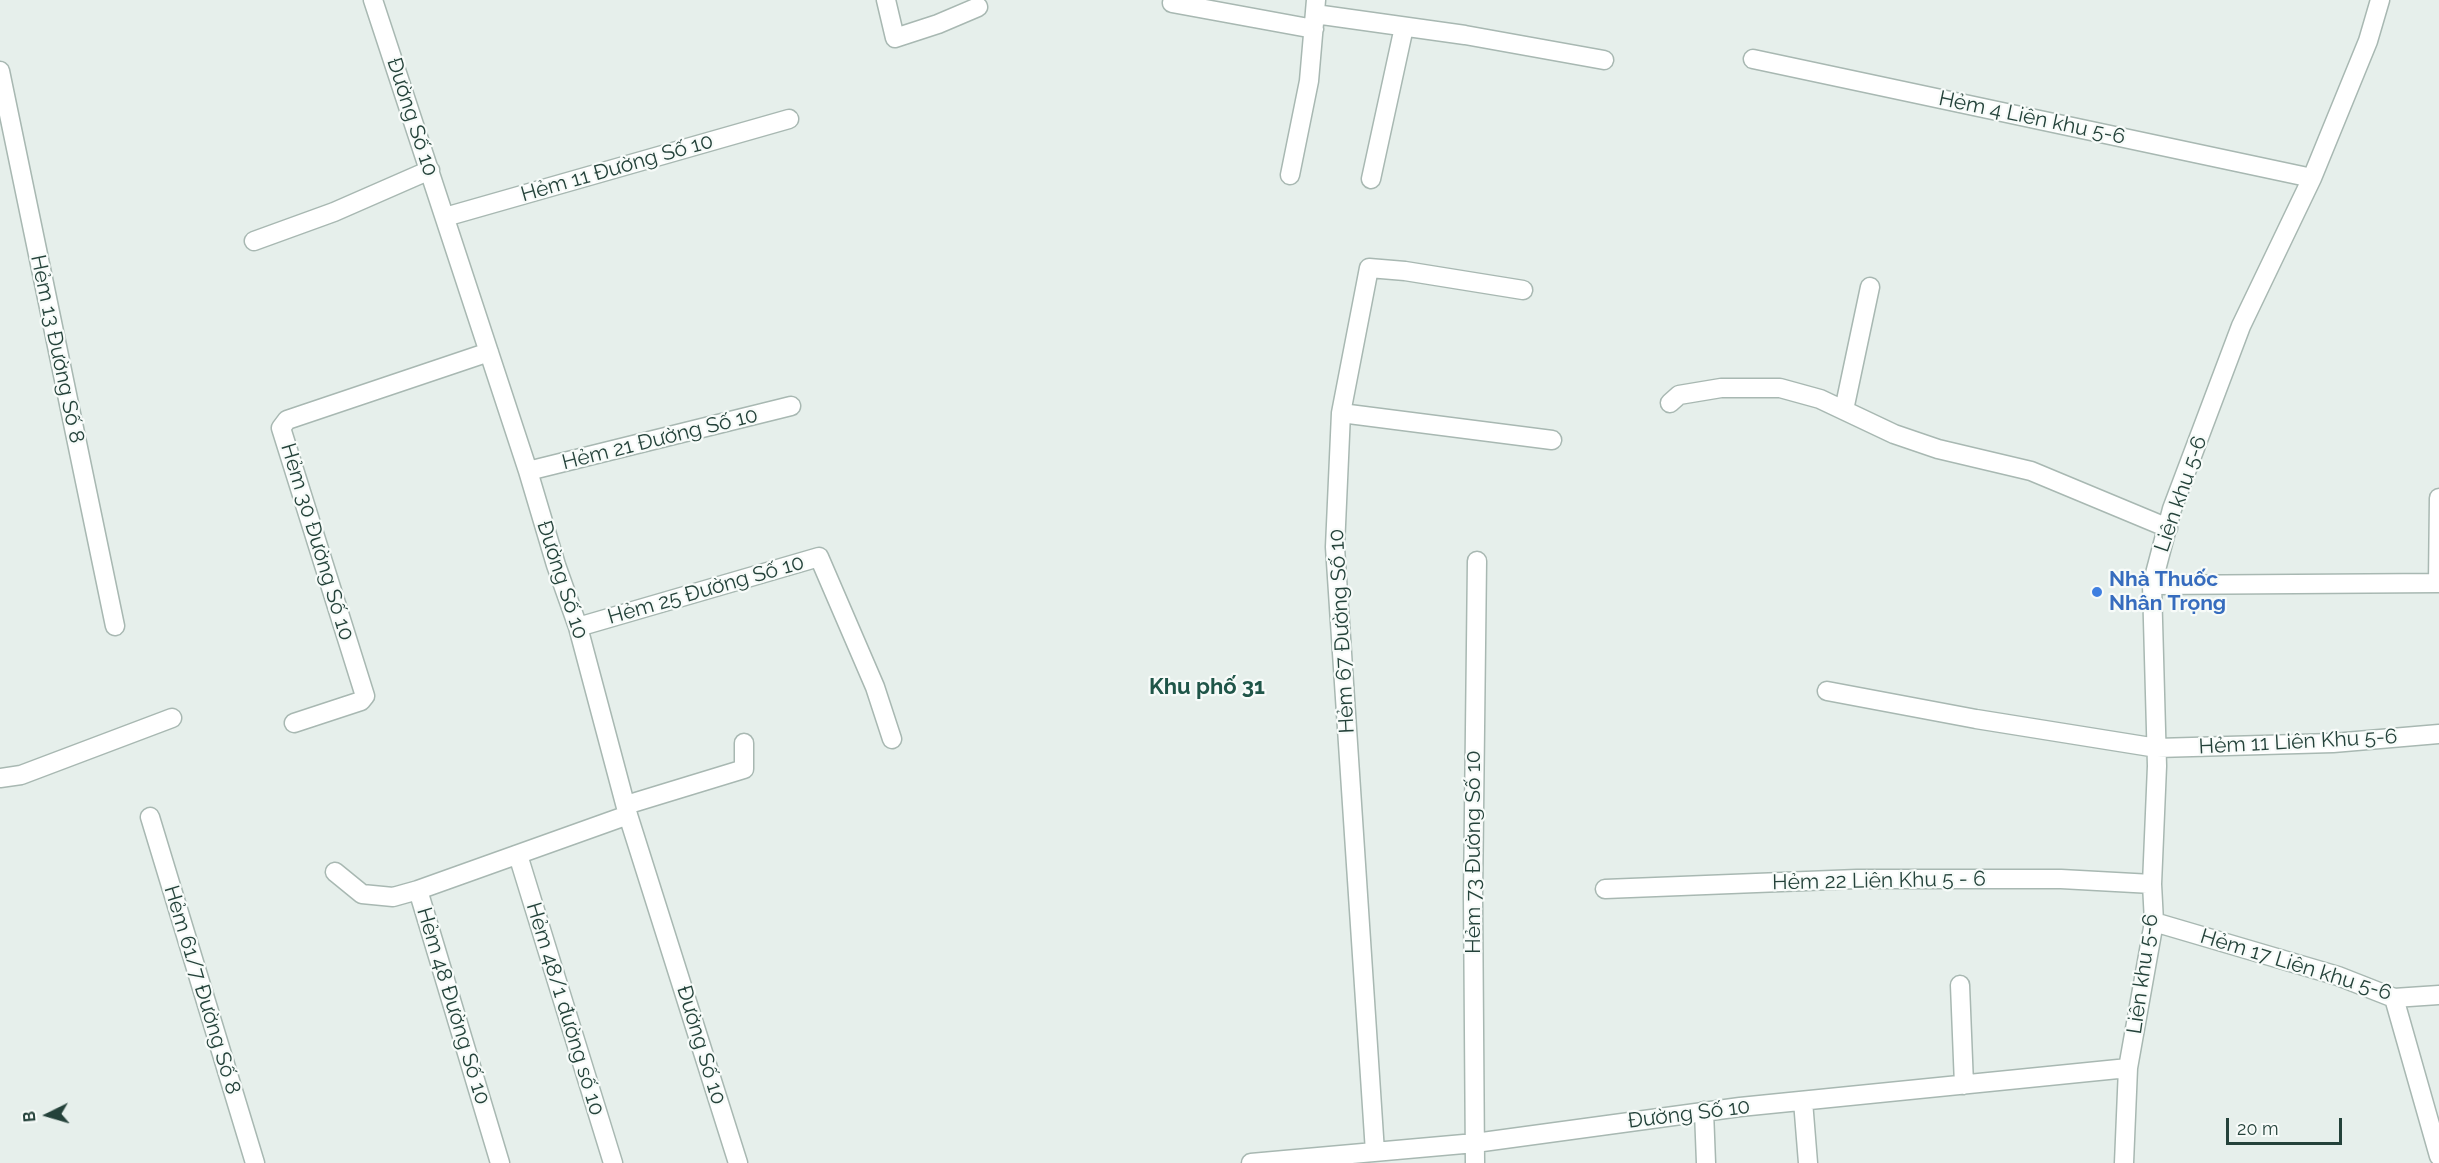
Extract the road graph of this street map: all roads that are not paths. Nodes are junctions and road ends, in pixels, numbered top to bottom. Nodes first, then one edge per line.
1 (373, 0) edge
2 (886, 0) edge
3 (2379, 0) edge
4 (1172, 3) dead end
5 (978, 7) dead end
6 (1315, 15) edge
7 (1404, 27) junction
8 (1753, 59) dead end
9 (1604, 60) dead end
10 (0, 71) edge
11 (789, 119) dead end
12 (430, 170) junction
13 (1290, 175) dead end
14 (2312, 178) junction
15 (1371, 179) dead end
16 (445, 217) junction
17 (254, 241) dead end
18 (1870, 287) dead end
19 (1523, 290) dead end
20 (489, 352) junction
21 (1670, 403) dead end
22 (791, 406) dead end
23 (1844, 410) junction
24 (1341, 413) junction
25 (1552, 440) dead end
26 (528, 471) junction
27 (2439, 498) edge
28 (2168, 528) junction
29 (1477, 561) dead end
30 (2439, 583) edge
31 (2152, 585) junction
32 (115, 626) dead end
33 (578, 627) junction
34 (1827, 691) dead end
35 (172, 718) dead end
36 (294, 723) dead end
37 (2439, 734) edge
38 (892, 739) dead end
39 (744, 743) dead end
40 (2157, 748) junction
41 (0, 778) edge
42 (627, 810) junction
43 (150, 817) dead end
44 (518, 855) junction
45 (335, 872) dead end
46 (2152, 884) junction
47 (418, 890) junction
48 (1605, 890) dead end
49 (2154, 922) junction
50 (1960, 985) dead end
51 (2439, 995) edge
52 (2394, 998) junction
53 (2128, 1068) junction
54 (1964, 1085) junction
55 (1803, 1101) junction
56 (1704, 1111) junction
57 (1475, 1143) junction
58 (1375, 1152) junction
59 (2439, 1156) edge
60 (255, 1163) edge
61 (500, 1163) edge
62 (613, 1163) edge
63 (738, 1163) edge
64 (1251, 1163) edge
65 (1475, 1163) edge
66 (1706, 1163) edge
67 (1808, 1163) edge
68 (2124, 1163) edge

1 - 12 street, Đường Số 10
2 - 5 street
3 - 14 street, Liên khu 5-6
4 - 6 street
6 - 7 street
6 - 13 street
7 - 9 street
7 - 15 street
8 - 14 street, Hẻm 4 Liên khu 5-6
10 - 32 street, Hẻm 13 Đường Số 8
11 - 16 street, Hẻm 11 Đường Số 10
12 - 16 street, Đường Số 10
12 - 17 street
14 - 28 street, Liên khu 5-6
16 - 20 street, Đường Số 10
18 - 23 street
19 - 24 street, Hẻm 67 Đường Số 10
20 - 26 street, Đường Số 10
20 - 36 street, Hẻm 30 Đường Số 10
21 - 23 street
22 - 26 street, Hẻm 21 Đường Số 10
23 - 28 street
24 - 25 street
24 - 58 street, Hẻm 67 Đường Số 10
26 - 33 street, Đường Số 10
27 - 30 street
28 - 31 street, Liên khu 5-6
29 - 57 street, Hẻm 73 Đường Số 10
30 - 31 street
31 - 40 street, Liên khu 5-6
33 - 38 street, Hẻm 25 Đường Số 10
33 - 42 street, Đường Số 10
34 - 40 street, Hẻm 11 Liên Khu 5-6
35 - 41 street
37 - 40 street, Hẻm 11 Liên Khu 5-6
39 - 42 street, Hẻm 48 Đường Số 10
40 - 46 street, Liên khu 5-6
42 - 44 street, Hẻm 48 Đường Số 10
42 - 63 street, Đường Số 10
43 - 60 street, Hẻm 61/7 Đường Số 8
44 - 47 street, Hẻm 48 Đường Số 10
44 - 62 street, Hẻm 48/1 đường số 10
45 - 47 street
46 - 48 street, Hẻm 22 Liên Khu 5 - 6
46 - 49 street, Liên khu 5-6
47 - 61 street, Hẻm 48 Đường Số 10
49 - 52 street, Hẻm 17 Liên khu 5-6
49 - 53 street, Liên khu 5-6
50 - 54 street
51 - 52 street, Hẻm 17 Liên khu 5-6
52 - 59 street
53 - 54 street, Đường Số 10
53 - 68 street, Liên khu 5-6
54 - 55 street, Đường Số 10
55 - 56 street, Đường Số 10
55 - 67 street
56 - 57 street, Đường Số 10
56 - 66 street
57 - 58 street, Đường Số 10
57 - 65 street, Hẻm 73 Đường Số 10
58 - 64 street, Đường Số 10

